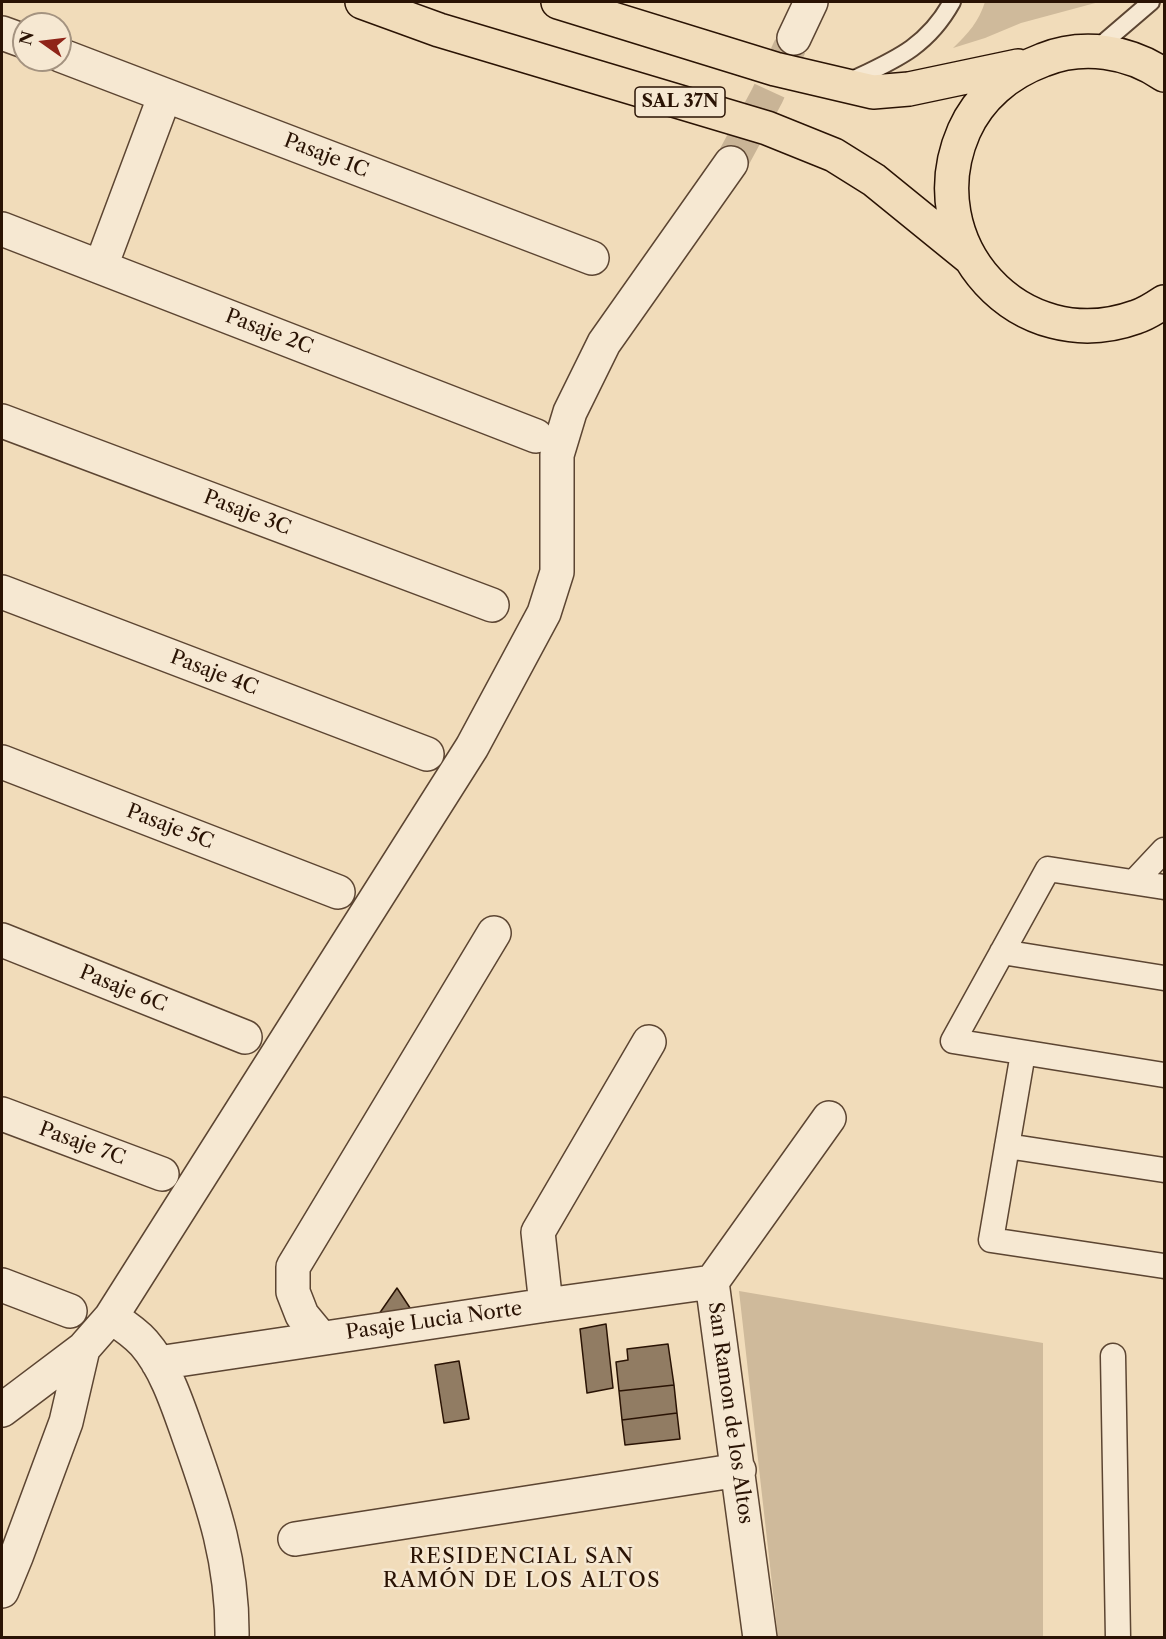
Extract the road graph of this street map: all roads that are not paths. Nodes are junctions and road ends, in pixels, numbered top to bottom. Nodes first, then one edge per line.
1 (362, 2) edge
2 (558, 2) edge
3 (811, 2) edge
4 (952, 2) edge
5 (1151, 2) edge
6 (794, 38) tunnel mouth
7 (1093, 51) junction
8 (72, 59) edge
9 (1034, 63) junction
10 (1164, 75) edge
11 (842, 85) junction
12 (165, 94) junction
13 (731, 163) tunnel mouth
14 (2, 229) edge
15 (592, 258) dead end
16 (970, 258) junction
17 (101, 266) junction
18 (1160, 307) edge
19 (2, 421) edge
20 (536, 436) dead end
21 (2, 592) edge
22 (492, 605) dead end
23 (427, 754) dead end
24 (2, 762) edge
25 (1164, 850) edge
26 (1134, 882) junction
27 (1164, 887) edge
28 (338, 892) dead end
29 (494, 933) dead end
30 (2, 940) edge
31 (1002, 952) junction
32 (1164, 978) edge
33 (245, 1037) dead end
34 (649, 1042) dead end
35 (1023, 1053) junction
36 (1164, 1076) edge
37 (2, 1114) edge
38 (829, 1118) dead end
39 (1007, 1146) junction
40 (1164, 1170) edge
41 (162, 1174) dead end
42 (1164, 1266) edge
43 (712, 1282) junction
44 (2, 1285) edge
45 (546, 1305) junction
46 (70, 1311) dead end
47 (111, 1317) junction
48 (321, 1338) junction
49 (83, 1349) junction
50 (1113, 1356) dead end
51 (158, 1363) junction
52 (2, 1410) edge
53 (739, 1470) junction
54 (295, 1539) dead end
55 (2, 1591) edge
56 (232, 1638) edge
57 (760, 1638) edge
58 (1118, 1638) edge

1 - 16 highway, SAL 37N
2 - 11 highway, SAL 37N
3 - 6 street
4 - 11 lane
5 - 7 lane
7 - 9 highway, SAL 37N
7 - 10 highway, SAL 37N
8 - 12 street, Pasaje 1C
9 - 11 highway, SAL 37N
9 - 16 highway, SAL 37N
12 - 15 street, Pasaje 1C
12 - 17 street
13 - 47 street
14 - 17 street, Pasaje 2C
16 - 18 highway, SAL 37N
17 - 20 street, Pasaje 2C
19 - 22 street, Pasaje 3C
21 - 23 street, Pasaje 4C
24 - 28 street, Pasaje 5C
25 - 26 street
26 - 27 street
26 - 31 street
29 - 48 street
30 - 33 street, Pasaje 6C
31 - 32 street
31 - 35 street
34 - 45 street
35 - 36 street
35 - 39 street
37 - 41 street, Pasaje 7C
38 - 43 street, San Ramon de los Altos
39 - 40 street
39 - 42 street
43 - 45 street, Pasaje Lucia Norte
43 - 53 street, San Ramon de los Altos
44 - 46 street
45 - 48 street, Pasaje Lucia Norte
47 - 49 street
47 - 51 street
48 - 51 street, Pasaje Lucia Norte
49 - 52 street
49 - 55 street
50 - 58 street
51 - 56 street
53 - 54 street
53 - 57 street, San Ramon de los Altos

